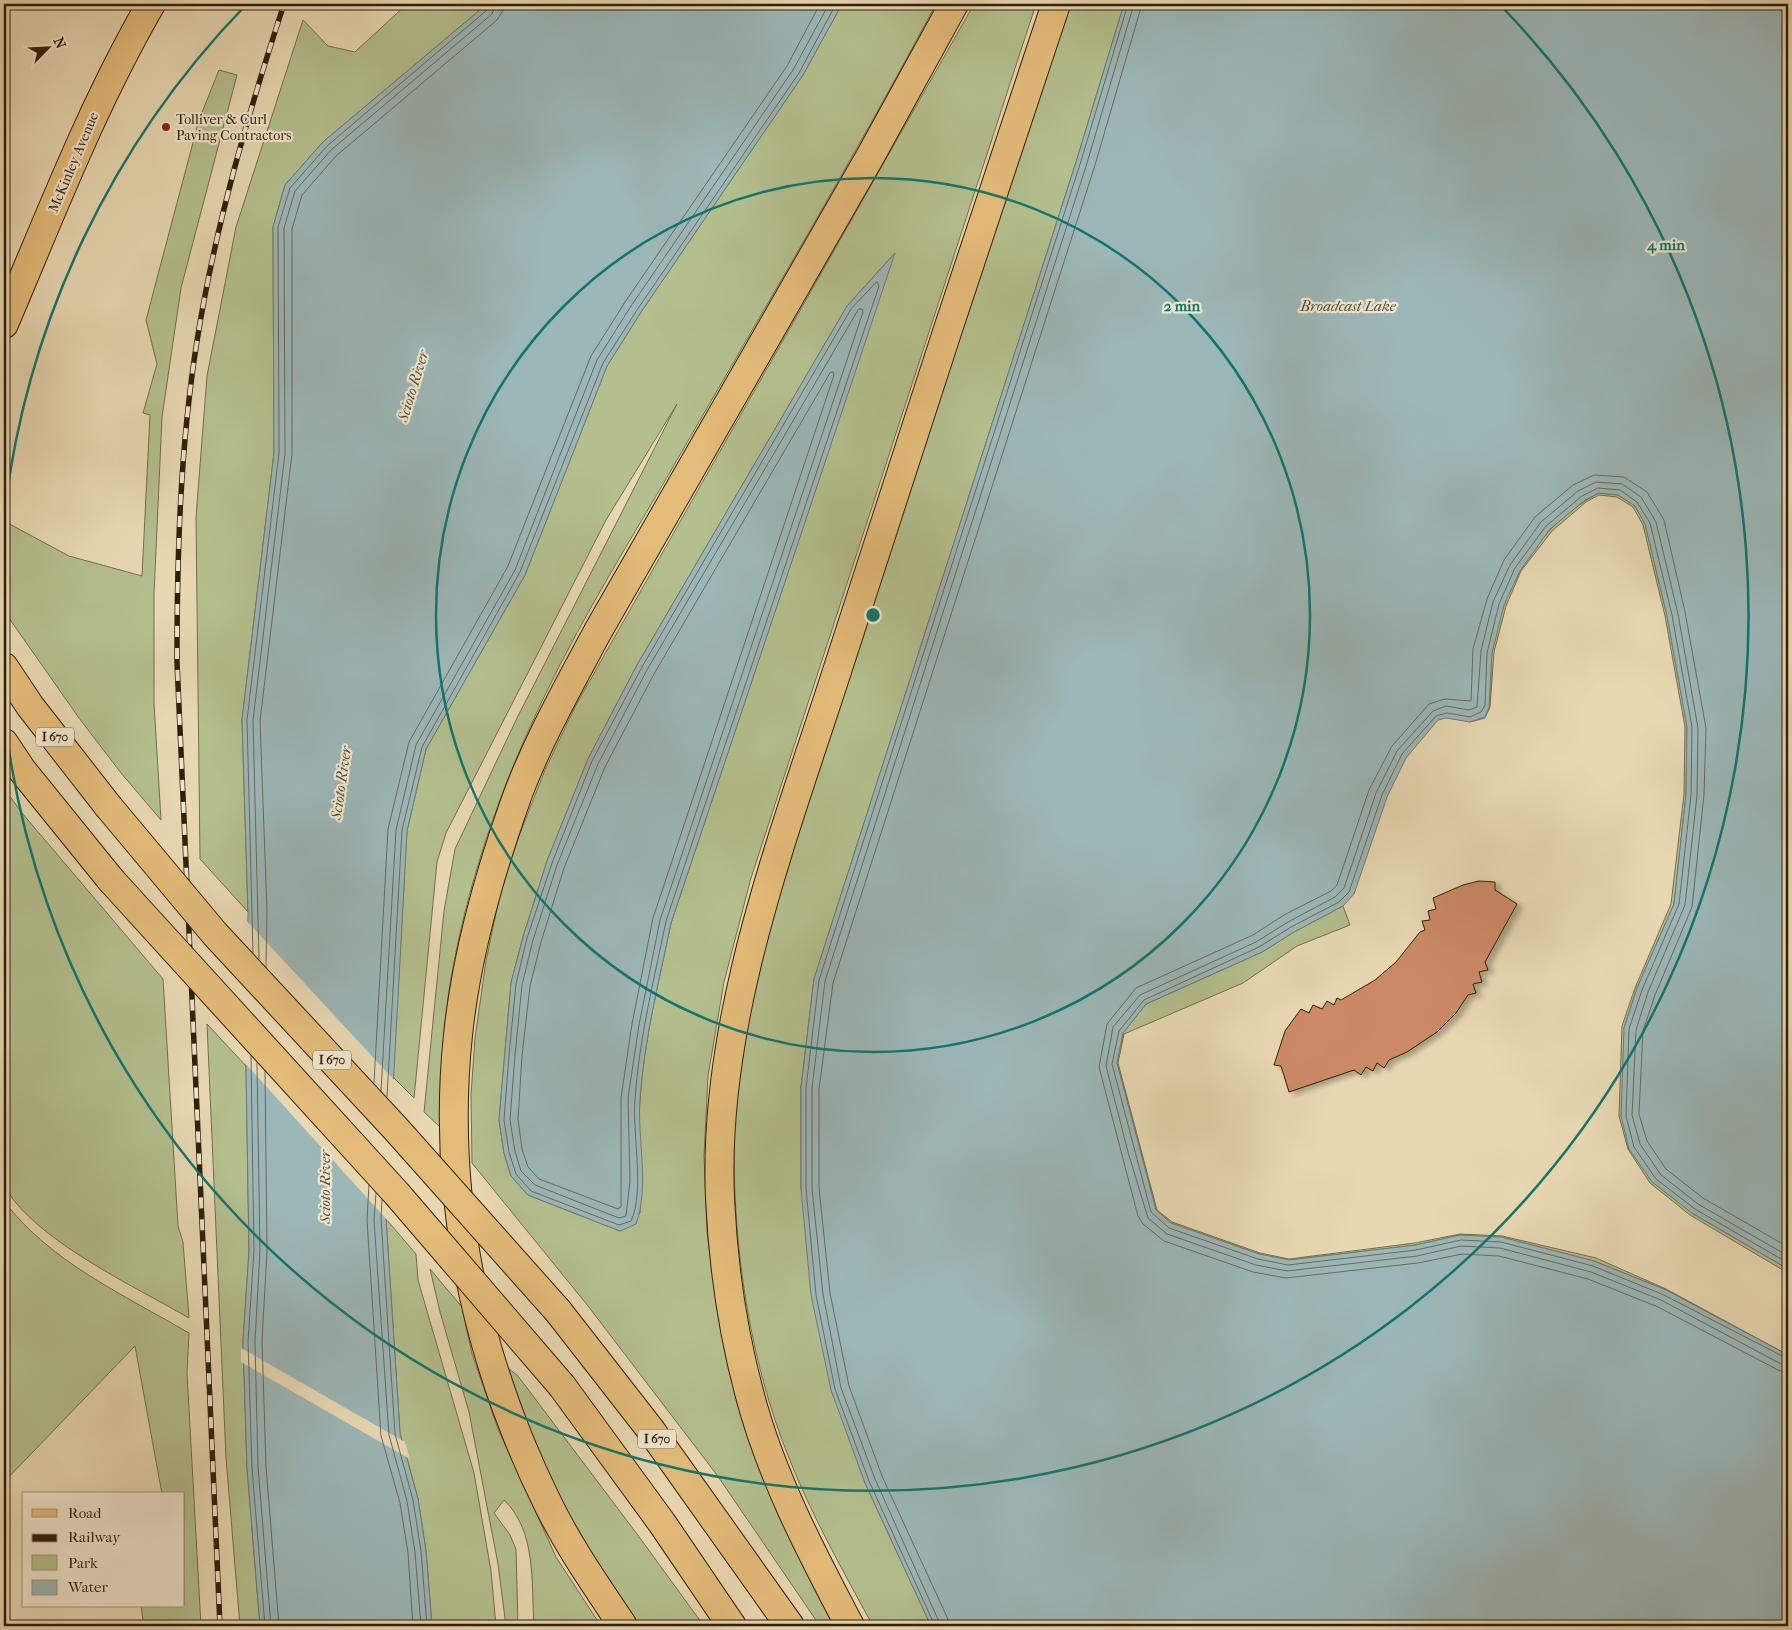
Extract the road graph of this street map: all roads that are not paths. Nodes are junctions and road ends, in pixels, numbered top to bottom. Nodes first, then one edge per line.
1 (151, 4) edge
2 (954, 4) edge
3 (1056, 4) edge
4 (4, 324) edge
5 (4, 666) edge
6 (4, 744) edge
7 (623, 1626) edge
8 (732, 1626) edge
9 (790, 1626) edge
10 (850, 1626) edge

1 - 4 main road, McKinley Avenue
2 - 7 main road
3 - 10 main road
5 - 9 main road, I 670, bridge
6 - 8 main road, bridge

